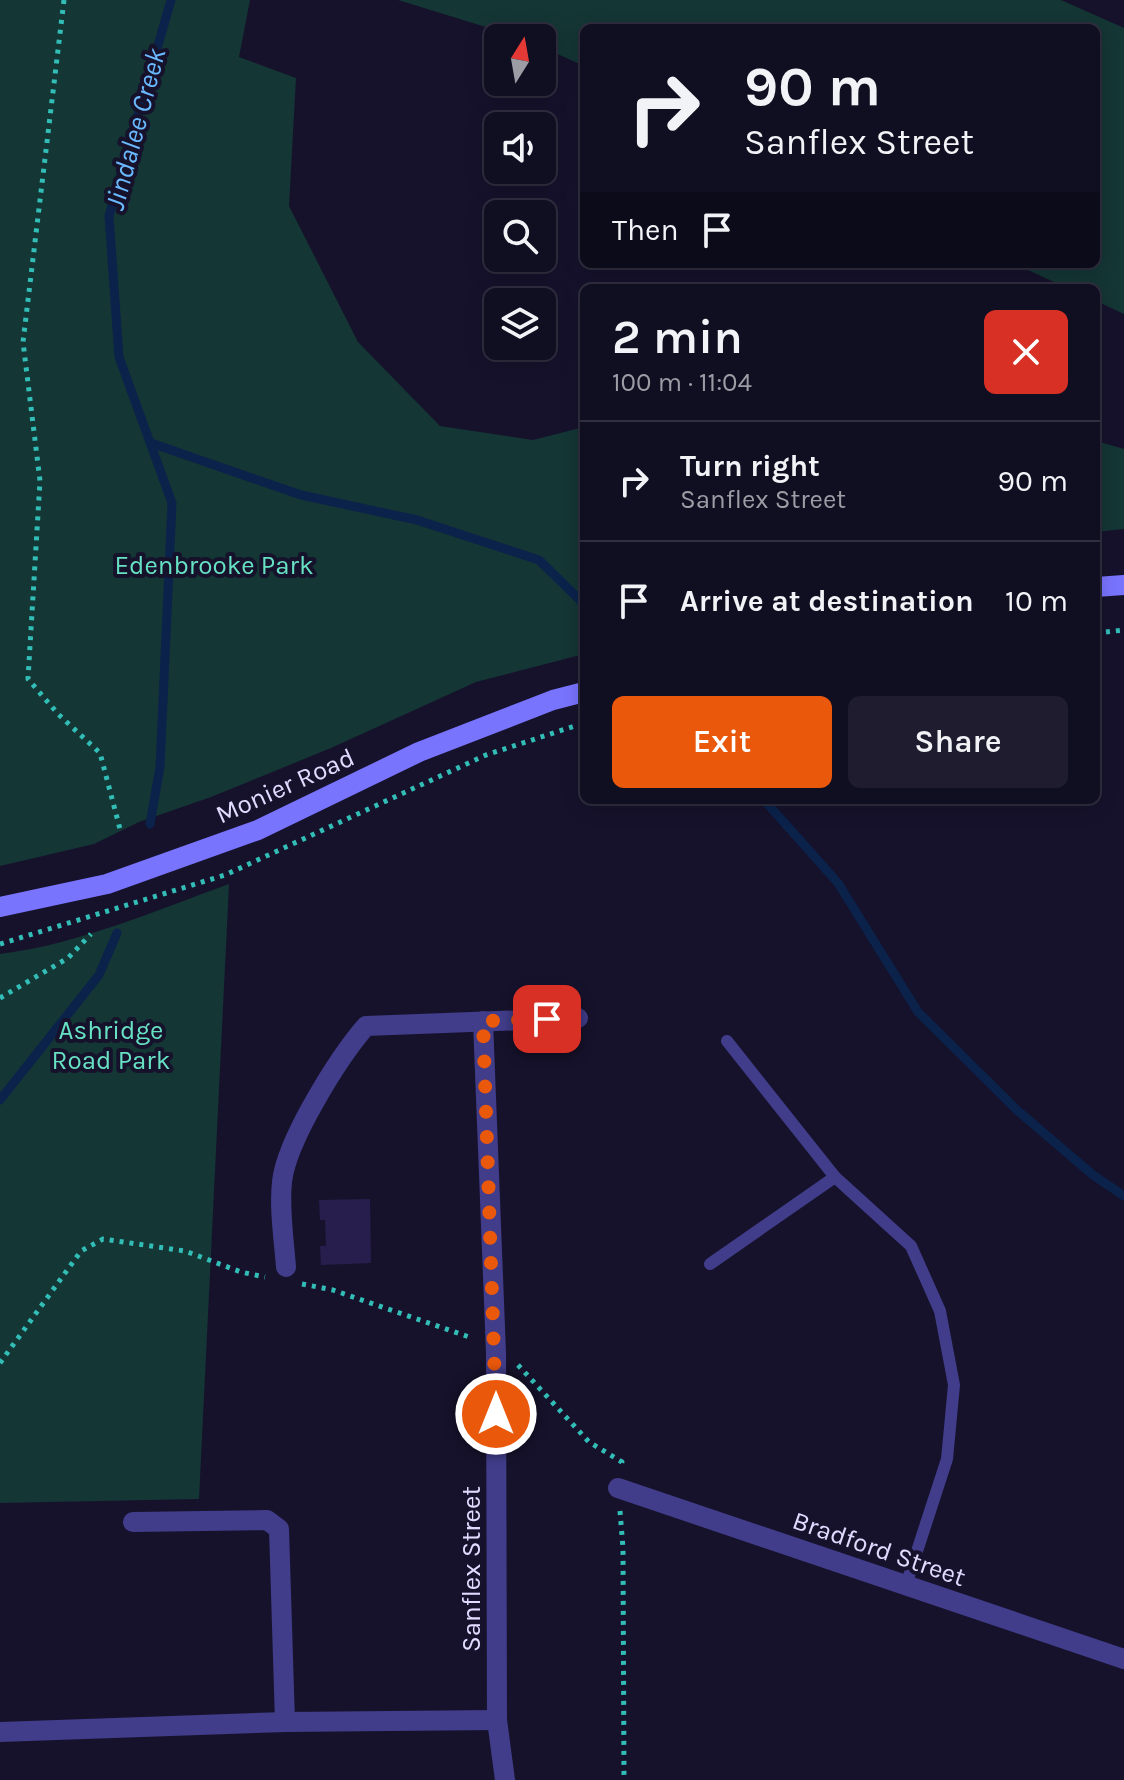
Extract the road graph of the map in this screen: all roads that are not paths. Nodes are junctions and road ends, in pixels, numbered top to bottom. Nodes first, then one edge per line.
1 (1124, 585) edge
2 (1100, 587) edge
3 (580, 693) edge
4 (0, 907) edge
5 (578, 1018) dead end
6 (483, 1021) junction
7 (727, 1041) dead end
8 (835, 1177) junction
9 (710, 1264) dead end
10 (281, 1276) road end
11 (618, 1488) road end
12 (133, 1522) dead end
13 (906, 1585) junction
14 (1124, 1659) edge
15 (497, 1720) junction
16 (285, 1722) junction
17 (0, 1732) edge
18 (505, 1780) edge

1 - 2 main road
3 - 4 main road, Monier Road
5 - 6 street
6 - 10 street
6 - 15 street, Sanflex Street
7 - 8 lane
8 - 9 lane
8 - 13 lane
11 - 13 street, Bradford Street
12 - 16 street
13 - 14 street, Bradford Street
15 - 16 street
15 - 18 street, Sanflex Street
16 - 17 street

